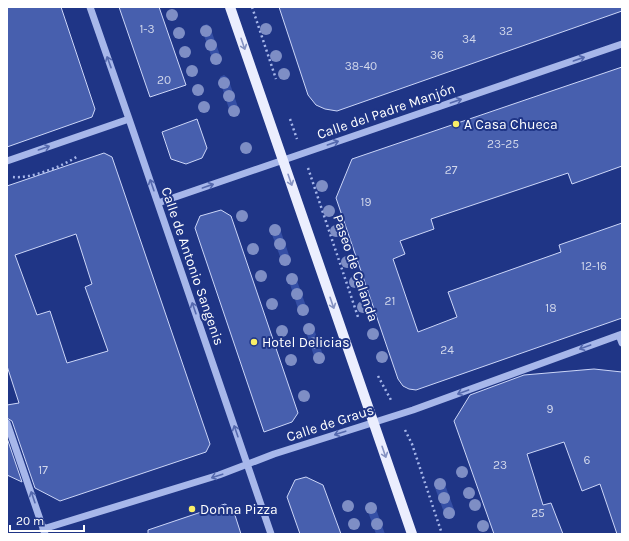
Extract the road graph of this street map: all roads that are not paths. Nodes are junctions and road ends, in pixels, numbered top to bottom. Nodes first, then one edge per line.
1 (90, 7) edge
2 (230, 7) edge
3 (622, 44) edge
4 (129, 119) junction
5 (283, 160) junction
6 (7, 161) edge
7 (158, 203) junction
8 (621, 335) edge
9 (622, 343) edge
10 (374, 422) junction
11 (7, 423) edge
12 (247, 464) junction
13 (44, 531) edge
14 (271, 534) edge
15 (412, 534) edge

4 -> 1 street, Calle de Antonio Sangenis
2 -> 5 main road
5 -> 3 street, Calle del Padre Manjón
6 -> 4 street
7 -> 4 street, Calle de Antonio Sangenis
7 -> 5 street, Calle del Padre Manjón
5 -> 10 main road
12 -> 7 street, Calle de Antonio Sangenis
8 - 9 street
8 -> 10 street, Calle de Graus
10 -> 12 street, Calle de Graus
10 -> 15 main road
13 -> 11 street
12 -> 13 street, Calle de Graus
12 - 14 street, Calle de Antonio Sangenis

